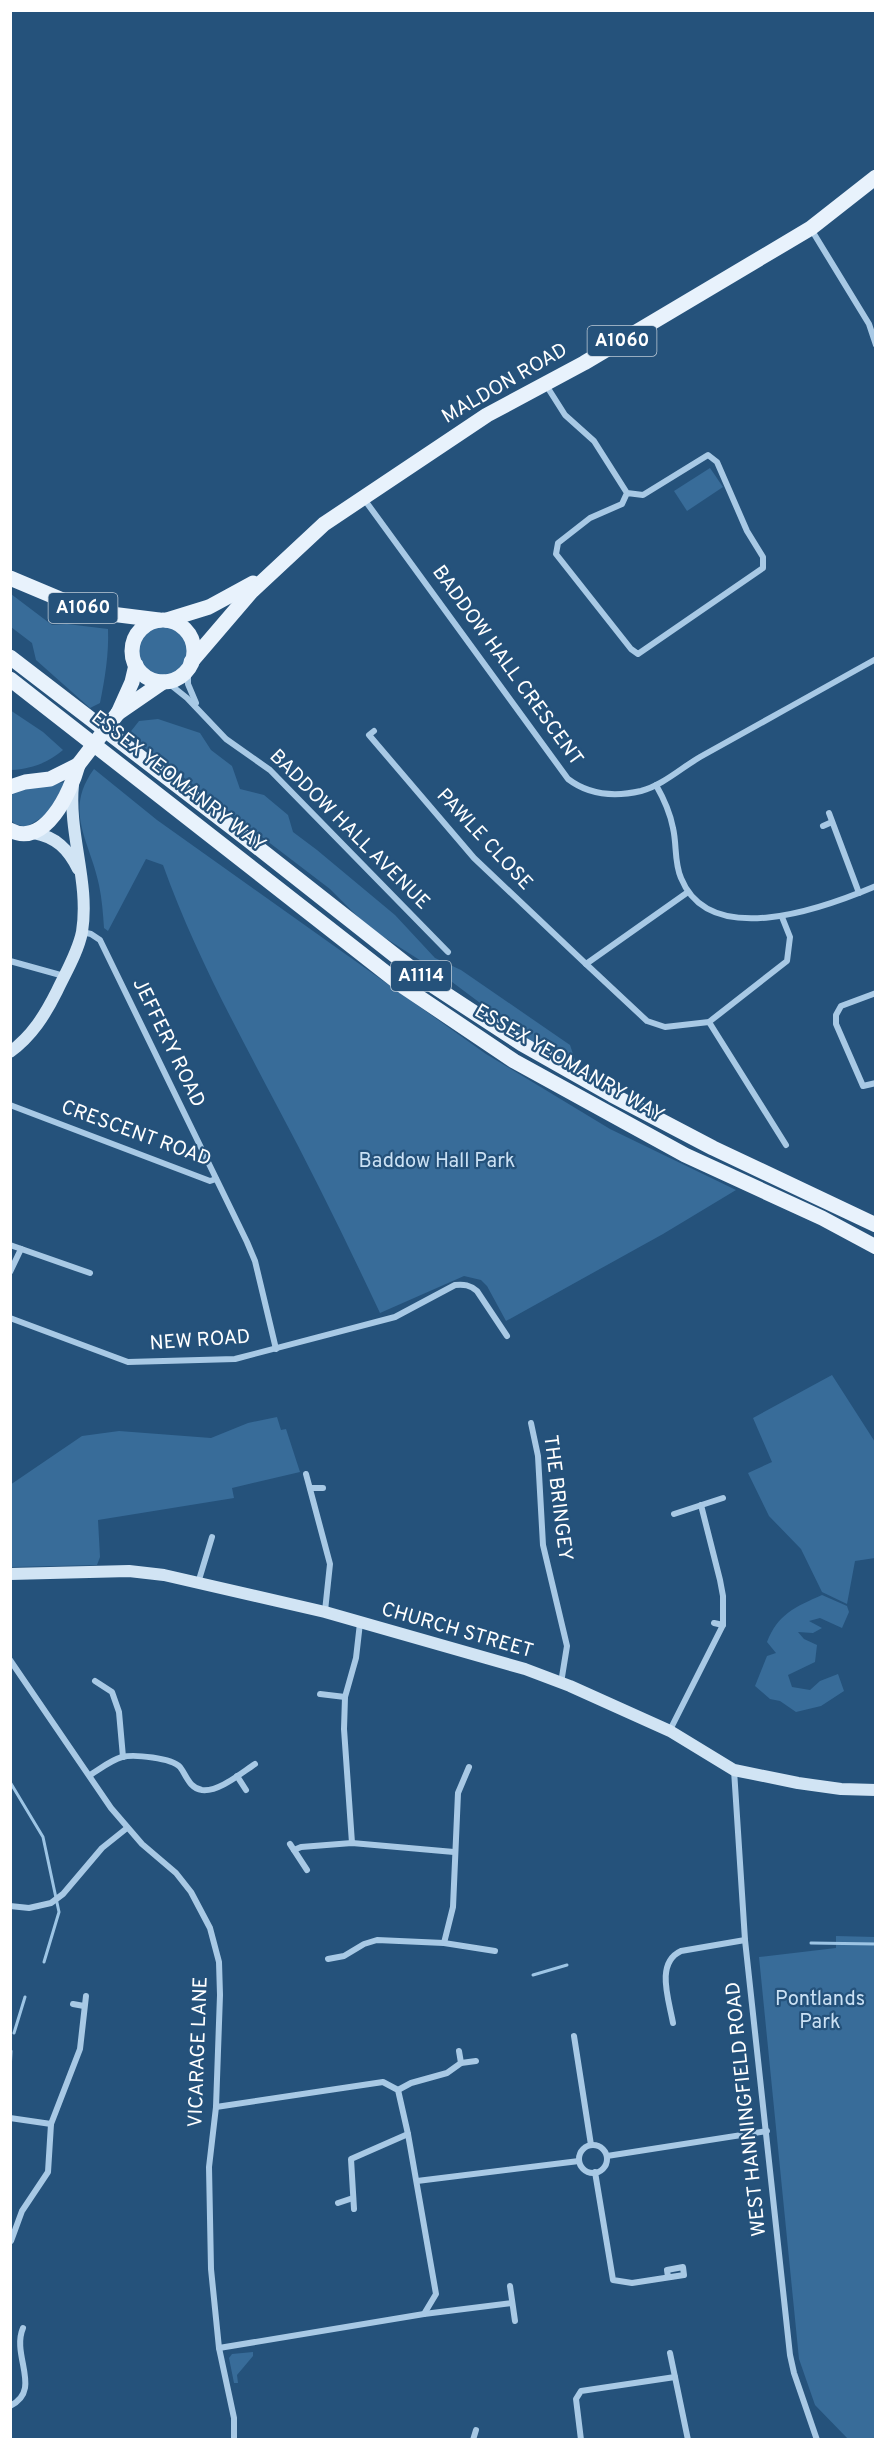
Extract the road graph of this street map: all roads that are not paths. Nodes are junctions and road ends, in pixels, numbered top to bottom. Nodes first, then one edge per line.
1 (876, 177) edge
2 (811, 228) junction
3 (876, 345) edge
4 (545, 384) junction
5 (627, 493) junction
6 (362, 497) junction
7 (284, 560) junction
8 (10, 578) edge
9 (163, 620) junction
10 (10, 657) edge
11 (876, 659) edge
12 (136, 665) junction
13 (189, 666) junction
14 (10, 679) edge
15 (165, 682) junction
16 (199, 709) junction
17 (118, 713) junction
18 (374, 731) dead end
19 (76, 772) junction
20 (656, 785) junction
21 (10, 787) edge
22 (829, 813) dead end
23 (832, 822) junction
24 (823, 826) dead end
25 (18, 833) edge
26 (81, 875) junction
27 (876, 886) edge
28 (688, 892) junction
29 (859, 893) junction
30 (782, 917) junction
31 (82, 932) junction
32 (448, 952) dead end
33 (10, 961) edge
34 (586, 964) junction
35 (64, 976) junction
36 (876, 993) edge
37 (709, 1022) junction
38 (10, 1053) edge
39 (876, 1083) edge
40 (10, 1105) edge
41 (786, 1145) dead end
42 (216, 1179) junction
43 (876, 1226) edge
44 (10, 1245) edge
45 (876, 1247) edge
46 (21, 1249) junction
47 (10, 1272) edge
48 (90, 1273) dead end
49 (10, 1318) edge
50 (507, 1336) dead end
51 (276, 1349) junction
52 (531, 1423) dead end
53 (306, 1474) dead end
54 (310, 1488) junction
55 (323, 1488) dead end
56 (723, 1498) dead end
57 (701, 1505) junction
58 (675, 1515) dead end
59 (212, 1537) dead end
60 (10, 1574) edge
61 (198, 1583) junction
62 (325, 1612) junction
63 (360, 1623) junction
64 (714, 1623) dead end
65 (723, 1625) junction
66 (10, 1660) edge
67 (95, 1681) dead end
68 (561, 1683) junction
69 (320, 1694) dead end
70 (345, 1697) junction
71 (670, 1731) junction
72 (123, 1757) junction
73 (255, 1764) dead end
74 (469, 1767) dead end
75 (734, 1770) junction
76 (90, 1775) junction
77 (237, 1776) junction
78 (246, 1790) dead end
79 (876, 1790) edge
80 (127, 1828) junction
81 (352, 1843) junction
82 (290, 1844) dead end
83 (294, 1850) junction
84 (454, 1852) junction
85 (307, 1870) dead end
86 (10, 1906) edge
87 (746, 1940) junction
88 (444, 1943) junction
89 (495, 1951) dead end
90 (328, 1959) dead end
91 (86, 1996) dead end
92 (73, 2004) dead end
93 (84, 2006) junction
94 (673, 2023) dead end
95 (574, 2036) dead end
96 (459, 2051) dead end
97 (476, 2061) dead end
98 (461, 2063) junction
99 (398, 2090) junction
100 (216, 2107) junction
101 (10, 2118) edge
102 (51, 2124) junction
103 (767, 2131) junction
104 (408, 2134) junction
105 (591, 2145) junction
106 (607, 2156) junction
107 (579, 2161) junction
108 (595, 2172) junction
109 (417, 2181) junction
110 (353, 2198) junction
111 (338, 2203) dead end
112 (354, 2209) dead end
113 (11, 2241) edge
114 (668, 2277) dead end
115 (510, 2286) dead end
116 (512, 2303) junction
117 (424, 2314) junction
118 (515, 2321) dead end
119 (23, 2328) dead end
120 (219, 2348) junction
121 (670, 2353) dead end
122 (675, 2377) junction
123 (10, 2406) edge
124 (476, 2430) dead end
125 (234, 2439) edge
126 (473, 2439) edge
127 (581, 2439) edge
128 (688, 2439) edge
129 (817, 2439) edge

1 - 2 main road, MALDON ROAD / A1060
2 - 3 street
2 - 4 main road, MALDON ROAD / A1060
4 - 5 street
4 - 6 main road, MALDON ROAD / A1060
5 - 5 street
6 - 7 main road, MALDON ROAD / A1060
6 - 20 street, BADDOW HALL CRESCENT
7 - 9 main road, MALDON ROAD / A1060
7 - 13 main road, MALDON ROAD / A1060
8 - 9 main road, A1060
9 - 12 main road
9 - 13 main road
10 - 43 main road, ESSEX YEOMANRY WAY / A1114
11 - 20 street, BADDOW HALL CRESCENT
12 - 15 main road
12 - 17 main road
13 - 15 main road
13 - 16 street, BADDOW HALL AVENUE
14 - 45 main road, ESSEX YEOMANRY WAY / A1114
15 - 16 street, BADDOW HALL AVENUE
15 - 17 main road
16 - 32 street, BADDOW HALL AVENUE
17 - 19 main road, bridge
18 - 34 street, PAWLE CLOSE
19 - 21 main road
19 - 25 main road
19 - 26 street
20 - 28 street
22 - 23 street
23 - 24 street
23 - 29 street
25 - 26 street
26 - 31 street
27 - 29 street
28 - 30 street
28 - 34 street
29 - 30 street
30 - 37 street
31 - 35 street
31 - 42 street, JEFFERY ROAD
33 - 35 street
34 - 37 street
35 - 38 street
36 - 39 street
37 - 41 street
40 - 42 street, CRESCENT ROAD
42 - 51 street, CRESCENT ROAD
44 - 46 street
46 - 47 street
46 - 48 street
49 - 51 street, NEW ROAD
50 - 51 street, NEW ROAD
52 - 68 street, THE BRINGEY
53 - 54 street
54 - 55 street
54 - 62 street
56 - 57 street
57 - 58 street
57 - 65 street
59 - 61 street
60 - 61 street, CHURCH STREET
61 - 62 street, CHURCH STREET
62 - 63 street, CHURCH STREET
63 - 68 street, CHURCH STREET
63 - 70 street
64 - 65 street
65 - 71 street
66 - 76 street, VICARAGE LANE
67 - 72 street
68 - 71 street, CHURCH STREET
69 - 70 street
70 - 81 street
71 - 75 street, CHURCH STREET
72 - 76 street
72 - 77 street
73 - 77 street
74 - 84 street
75 - 79 street, CHURCH STREET
75 - 87 street, WEST HANNINGFIELD ROAD
76 - 80 street, VICARAGE LANE
77 - 78 street
80 - 86 street
80 - 100 street, VICARAGE LANE
81 - 83 street
81 - 84 street
82 - 83 street
83 - 85 street
84 - 88 street
87 - 94 street
87 - 103 street, WEST HANNINGFIELD ROAD
88 - 89 street
88 - 90 street
91 - 93 street
92 - 93 street
93 - 102 street
95 - 105 street
96 - 98 street
97 - 98 street
98 - 99 street
99 - 100 street
99 - 104 street
100 - 120 street, VICARAGE LANE
101 - 102 street
102 - 113 street
103 - 106 street
103 - 129 street, WEST HANNINGFIELD ROAD
104 - 109 street
104 - 110 street
105 - 106 street
105 - 107 street
106 - 108 street
107 - 108 street
107 - 109 street
108 - 114 street
109 - 117 street
110 - 111 street
110 - 112 street
115 - 116 street
116 - 117 street
116 - 118 street
117 - 120 street
119 - 123 street
120 - 125 street, VICARAGE LANE
121 - 122 street
122 - 127 street
122 - 128 street
124 - 126 street

